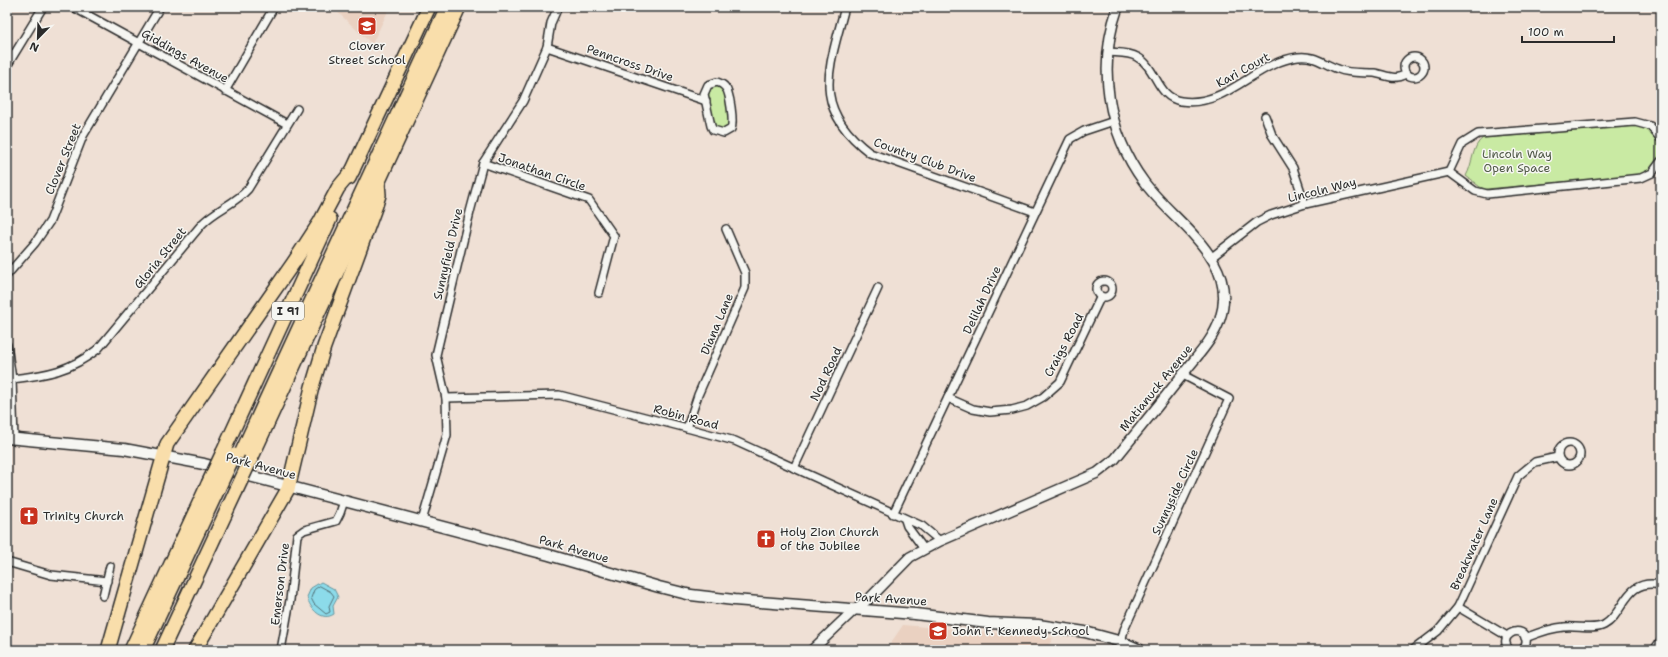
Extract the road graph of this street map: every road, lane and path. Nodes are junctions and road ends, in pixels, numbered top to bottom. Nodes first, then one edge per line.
1 (43, 7) edge
2 (74, 7) edge
3 (160, 7) edge
4 (274, 7) edge
5 (429, 7) edge
6 (441, 7) edge
7 (447, 7) edge
8 (459, 7) edge
9 (558, 7) edge
10 (845, 7) edge
11 (1118, 7) edge
12 (138, 43) junction
13 (547, 47) junction
14 (1108, 52) junction
15 (7, 66) edge
16 (1407, 74) dead end
17 (225, 91) junction
18 (706, 101) junction
19 (297, 109) dead end
20 (1265, 116) dead end
21 (1114, 121) junction
22 (286, 124) junction
23 (1661, 139) edge
24 (1661, 161) edge
25 (483, 163) junction
26 (353, 170) junction
27 (1449, 172) junction
28 (378, 182) junction
29 (1305, 204) junction
30 (1035, 212) junction
31 (726, 229) dead end
32 (1212, 257) junction
33 (7, 275) edge
34 (878, 288) dead end
35 (599, 293) dead end
36 (1101, 296) dead end
37 (7, 345) edge
38 (1183, 375) junction
39 (12, 379) junction
40 (446, 398) junction
41 (948, 398) junction
42 (687, 428) junction
43 (10, 438) edge
44 (237, 455) junction
45 (163, 456) junction
46 (1558, 457) dead end
47 (794, 468) junction
48 (289, 486) junction
49 (222, 487) junction
50 (344, 501) junction
51 (893, 514) junction
52 (905, 520) junction
53 (422, 522) junction
54 (940, 541) junction
55 (924, 549) junction
56 (7, 562) edge
57 (110, 566) dead end
58 (107, 581) junction
59 (1661, 585) edge
60 (103, 596) dead end
61 (1458, 606) junction
62 (854, 610) junction
63 (1507, 636) junction
64 (1525, 638) junction
65 (1661, 640) edge
66 (1121, 646) edge
67 (108, 650) edge
68 (131, 650) edge
69 (143, 650) edge
70 (150, 650) edge
71 (162, 650) edge
72 (195, 650) edge
73 (281, 650) edge
74 (812, 650) edge
75 (1140, 650) edge
76 (1413, 650) edge
77 (1510, 650) edge
78 (1522, 650) edge
79 (1654, 650) edge

1 - 15 street
2 - 12 street, Giddings Avenue
3 - 12 street, Clover Street
4 - 17 street
5 - 26 highway, I 91
6 - 44 highway
7 - 44 highway
8 - 28 highway, I 91
9 - 13 street, Sunnyfield Drive
10 - 30 street, Country Club Drive
11 - 14 street, Matianuck Avenue
12 - 17 street, Giddings Avenue
12 - 33 street, Clover Street
13 - 18 street, Penncross Drive
13 - 25 street, Sunnyfield Drive
14 - 16 street, Kari Court
14 - 21 street, Matianuck Avenue
17 - 22 street, Giddings Avenue
18 - 18 street
19 - 22 street, Gloria Street
20 - 29 street
21 - 30 street, Delilah Drive
21 - 32 street, Matianuck Avenue
22 - 39 street, Gloria Street
23 - 27 street
24 - 27 street
25 - 35 street, Jonathan Circle
25 - 40 street, Sunnyfield Drive
26 - 44 highway, I 91
26 - 45 highway
27 - 29 street, Lincoln Way
28 - 44 highway, I 91
28 - 48 highway
29 - 32 street, Lincoln Way
30 - 41 street, Delilah Drive
31 - 42 street, Diana Lane
32 - 38 street, Matianuck Avenue
34 - 47 street, Nod Road
36 - 41 street, Craigs Road
37 - 39 street
38 - 54 street, Matianuck Avenue
38 - 66 street, Sunnyside Circle
39 - 43 street
40 - 42 street, Robin Road
40 - 53 street, Sunnyfield Drive
41 - 51 street, Delilah Drive
42 - 47 street, Robin Road
43 - 45 main road, Park Avenue
44 - 49 highway, I 91, bridge
44 - 49 highway, I 91, bridge
45 - 48 main road, Park Avenue
45 - 67 highway
46 - 61 street, Breakwater Lane
47 - 51 street, Robin Road
48 - 50 main road, Park Avenue
48 - 72 highway
49 - 68 highway, I 91
49 - 69 highway
49 - 70 highway
49 - 71 highway, I 91
50 - 53 main road, Park Avenue
50 - 73 street, Emerson Drive
51 - 52 street, Robin Road
52 - 54 street, Robin Road
52 - 55 street
53 - 62 main road, Park Avenue
54 - 55 street, Matianuck Avenue
55 - 62 street, Matianuck Avenue
56 - 58 street
57 - 58 street
58 - 60 street
59 - 64 street
61 - 63 street
61 - 76 street, Breakwater Lane
62 - 66 main road, Park Avenue
62 - 74 street, Matianuck Avenue
63 - 64 street
63 - 77 street
64 - 78 street
65 - 79 street
66 - 75 main road, Park Avenue

